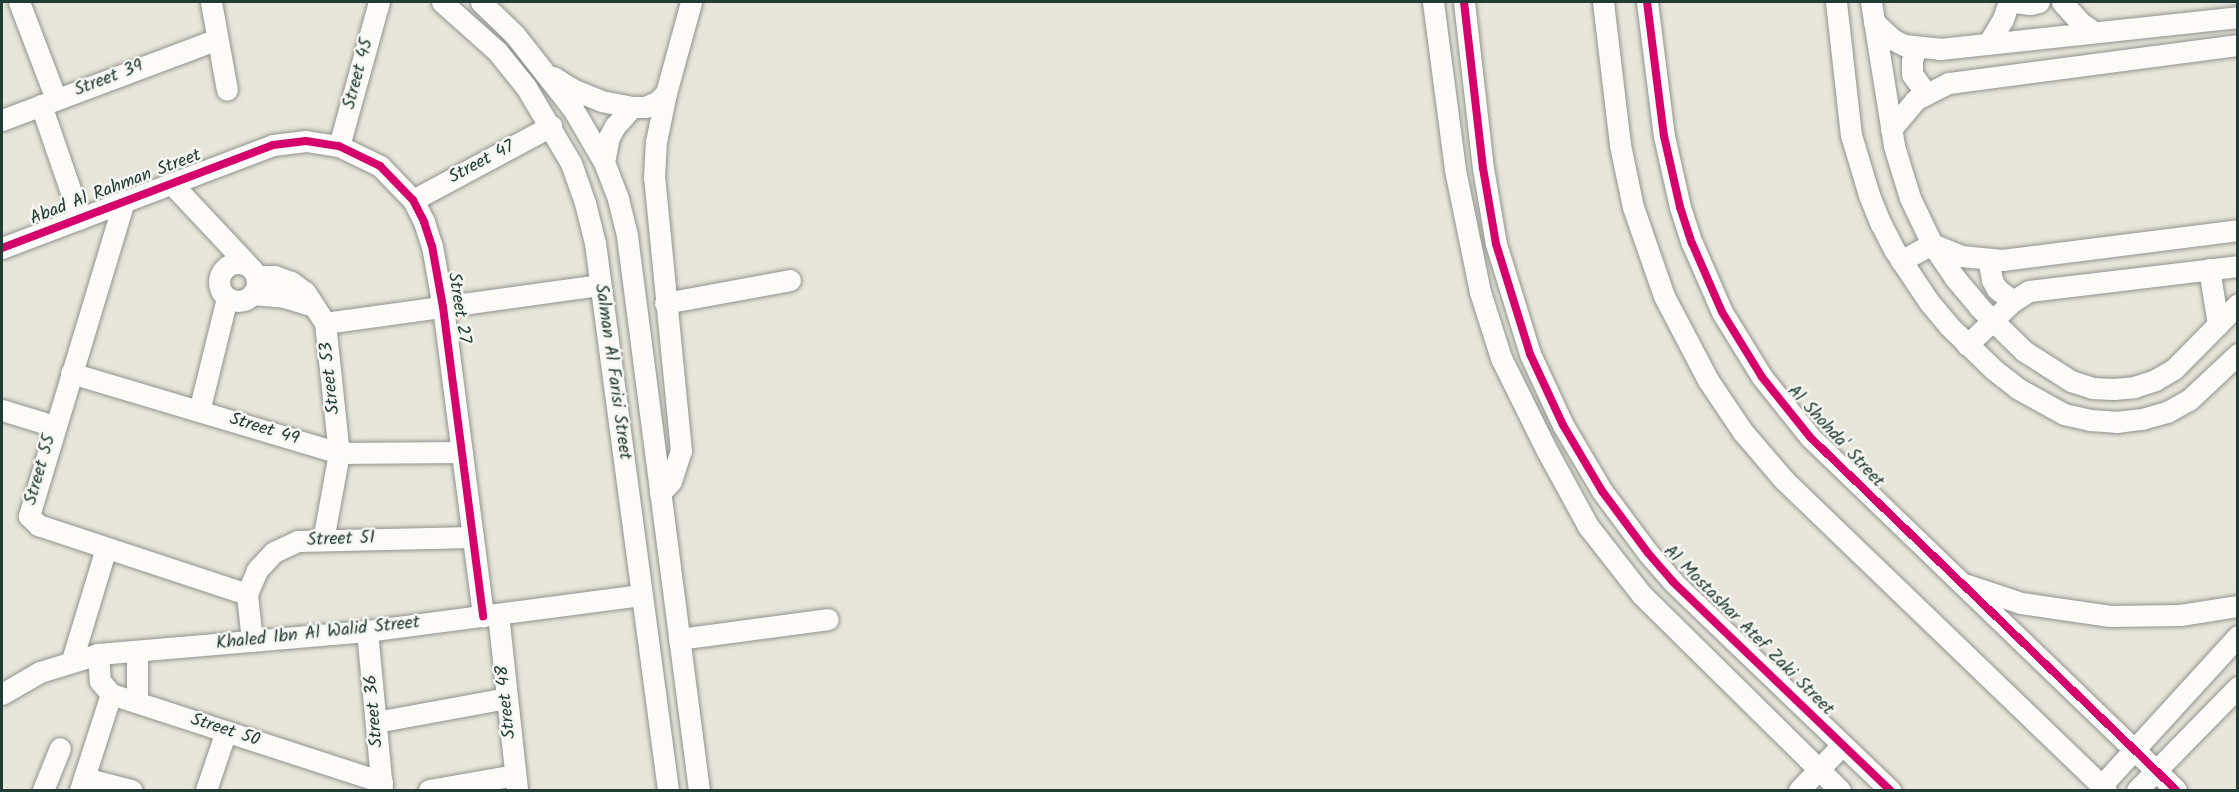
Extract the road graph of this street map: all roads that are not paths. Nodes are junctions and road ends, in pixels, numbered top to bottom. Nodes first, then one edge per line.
1 (19, 2) edge
2 (211, 2) edge
3 (379, 2) edge
4 (442, 2) edge
5 (481, 2) edge
6 (691, 2) edge
7 (1433, 2) edge
8 (1464, 2) edge
9 (1603, 2) edge
10 (1647, 2) edge
11 (1836, 2) edge
12 (2008, 2) edge
13 (2014, 2) edge
14 (2039, 2) edge
15 (2062, 2) edge
16 (2217, 2) edge
17 (1873, 12) edge
18 (2238, 17) edge
19 (2204, 20) junction
20 (2094, 33) junction
21 (217, 39) junction
22 (1988, 44) junction
23 (2238, 45) edge
24 (1916, 48) junction
25 (546, 72) junction
26 (227, 90) dead end
27 (666, 93) junction
28 (1926, 93) junction
29 (49, 102) junction
30 (632, 106) junction
31 (2, 120) edge
32 (551, 126) junction
33 (1891, 129) junction
34 (339, 146) junction
35 (242, 156) joint
36 (604, 162) junction
37 (171, 183) junction
38 (413, 200) junction
39 (124, 201) junction
40 (80, 218) junction
41 (208, 225) junction
42 (2238, 230) edge
43 (1932, 244) junction
44 (2, 248) edge
45 (1988, 260) junction
46 (1901, 261) junction
47 (2238, 266) edge
48 (2209, 269) junction
49 (220, 274) junction
50 (252, 279) junction
51 (790, 280) dead end
52 (600, 285) junction
53 (227, 298) junction
54 (2013, 301) junction
55 (665, 303) junction
56 (2238, 304) edge
57 (444, 307) junction
58 (320, 315) junction
59 (1992, 321) junction
60 (2218, 324) junction
61 (1967, 345) junction
62 (2238, 354) edge
63 (71, 372) junction
64 (2, 410) edge
65 (199, 411) junction
66 (54, 426) junction
67 (462, 452) junction
68 (339, 453) junction
69 (660, 493) junction
70 (473, 537) junction
71 (323, 540) junction
72 (106, 548) junction
73 (1960, 583) junction
74 (247, 594) junction
75 (642, 595) junction
76 (2238, 606) edge
77 (490, 615) junction
78 (828, 620) dead end
79 (367, 631) junction
80 (2238, 636) edge
81 (679, 639) junction
82 (252, 641) junction
83 (137, 651) junction
84 (98, 654) junction
85 (72, 660) junction
86 (1781, 686) junction
87 (2238, 687) edge
88 (2, 694) edge
89 (111, 694) junction
90 (507, 698) junction
91 (137, 702) junction
92 (1758, 711) junction
93 (376, 722) junction
94 (226, 731) junction
95 (1842, 745) junction
96 (60, 748) dead end
97 (2134, 750) junction
98 (1819, 770) junction
99 (1868, 770) junction
100 (2156, 771) junction
101 (516, 782) edge
102 (82, 784) edge
103 (382, 786) edge
104 (2104, 788) edge
105 (43, 790) edge
106 (131, 790) edge
107 (206, 790) edge
108 (429, 790) edge
109 (669, 790) edge
110 (699, 790) edge
111 (1799, 790) edge
112 (1840, 790) edge
113 (1847, 790) edge
114 (1890, 790) edge
115 (2137, 790) edge
116 (2176, 790) edge

1 - 29 street
2 - 21 street
3 - 34 street, Street 45
4 - 32 street, Salman Al Farisi Street
5 - 25 street, Salman Al Farisi Street
6 - 27 street
7 - 92 street
8 - 86 street, Al Mostashar Atef Zaki Street
9 - 104 street
10 - 73 street, Al Shohda' Street
11 - 46 street
12 - 22 street
13 - 14 street
15 - 20 street
16 - 19 street
17 - 24 street
17 - 33 street
18 - 19 street
19 - 20 street
20 - 22 street
21 - 26 street
21 - 29 street, Street 39
22 - 24 street
23 - 28 street
24 - 28 street
25 - 30 street
25 - 36 street, Salman Al Farisi Street
27 - 30 street
27 - 55 street
28 - 33 street
29 - 31 street, Street 39
29 - 40 street
30 - 36 street
32 - 38 street, Street 47
32 - 52 street, Salman Al Farisi Street
33 - 43 street
34 - 35 street, Street 27
34 - 38 street, Street 27
35 - 37 street, Abad Al Rahman Street
36 - 69 street, Salman Al Farisi Street
37 - 39 street, Abad Al Rahman Street
37 - 41 street
38 - 57 street, Street 27
39 - 40 street, Abad Al Rahman Street
39 - 63 street, Street 55
40 - 44 street, Abad Al Rahman Street
41 - 49 street
41 - 50 street
42 - 45 street
43 - 45 street
43 - 46 street
43 - 59 street
45 - 54 street
46 - 61 street
47 - 48 street
48 - 54 street
48 - 60 street
49 - 50 street
49 - 53 street
50 - 53 street
50 - 58 street
51 - 55 street
52 - 57 street
52 - 75 street, Salman Al Farisi Street
53 - 65 street
54 - 59 street
55 - 69 street
56 - 60 street
57 - 58 street
57 - 67 street, Street 27
58 - 68 street, Street 53
59 - 60 street
59 - 61 street
61 - 62 street
63 - 65 street, Street 49
63 - 66 street, Street 55
64 - 66 street
65 - 68 street, Street 49
66 - 72 street, Street 55
67 - 68 street, Street 49
67 - 70 street, Street 27
68 - 71 street, Street 53
69 - 81 street, Salman Al Farisi Street
70 - 71 street, Street 51
70 - 77 street, Street 27
71 - 74 street, Street 51
72 - 74 street, Street 55
72 - 85 street
73 - 76 street
73 - 97 street, Al Shohda' Street
74 - 82 street
75 - 77 street, Khaled Ibn Al Walid Street
75 - 109 street, Salman Al Farisi Street
77 - 79 street, Khaled Ibn Al Walid Street
77 - 90 street, Street 48
78 - 81 street
79 - 82 street, Khaled Ibn Al Walid Street
79 - 93 street, Street 36
80 - 97 street
81 - 110 street, Salman Al Farisi Street
82 - 83 street, Khaled Ibn Al Walid Street
83 - 84 street, Khaled Ibn Al Walid Street
83 - 91 street
84 - 85 street, Khaled Ibn Al Walid Street
84 - 89 street
85 - 88 street, Khaled Ibn Al Walid Street
86 - 92 street
86 - 95 street, Al Mostashar Atef Zaki Street
87 - 100 street
89 - 91 street, Street 50
89 - 102 street
90 - 93 street
90 - 101 street, Street 48
91 - 94 street, Street 50
92 - 98 street
93 - 103 street, Street 36
94 - 103 street, Street 50
94 - 107 street
95 - 98 street
95 - 99 street, Al Mostashar Atef Zaki Street
96 - 105 street
97 - 100 street, Al Shohda' Street
97 - 104 street
98 - 111 street
98 - 112 street
99 - 113 street
99 - 114 street, Al Mostashar Atef Zaki Street
100 - 115 street
100 - 116 street, Al Shohda' Street
101 - 108 street
102 - 106 street

